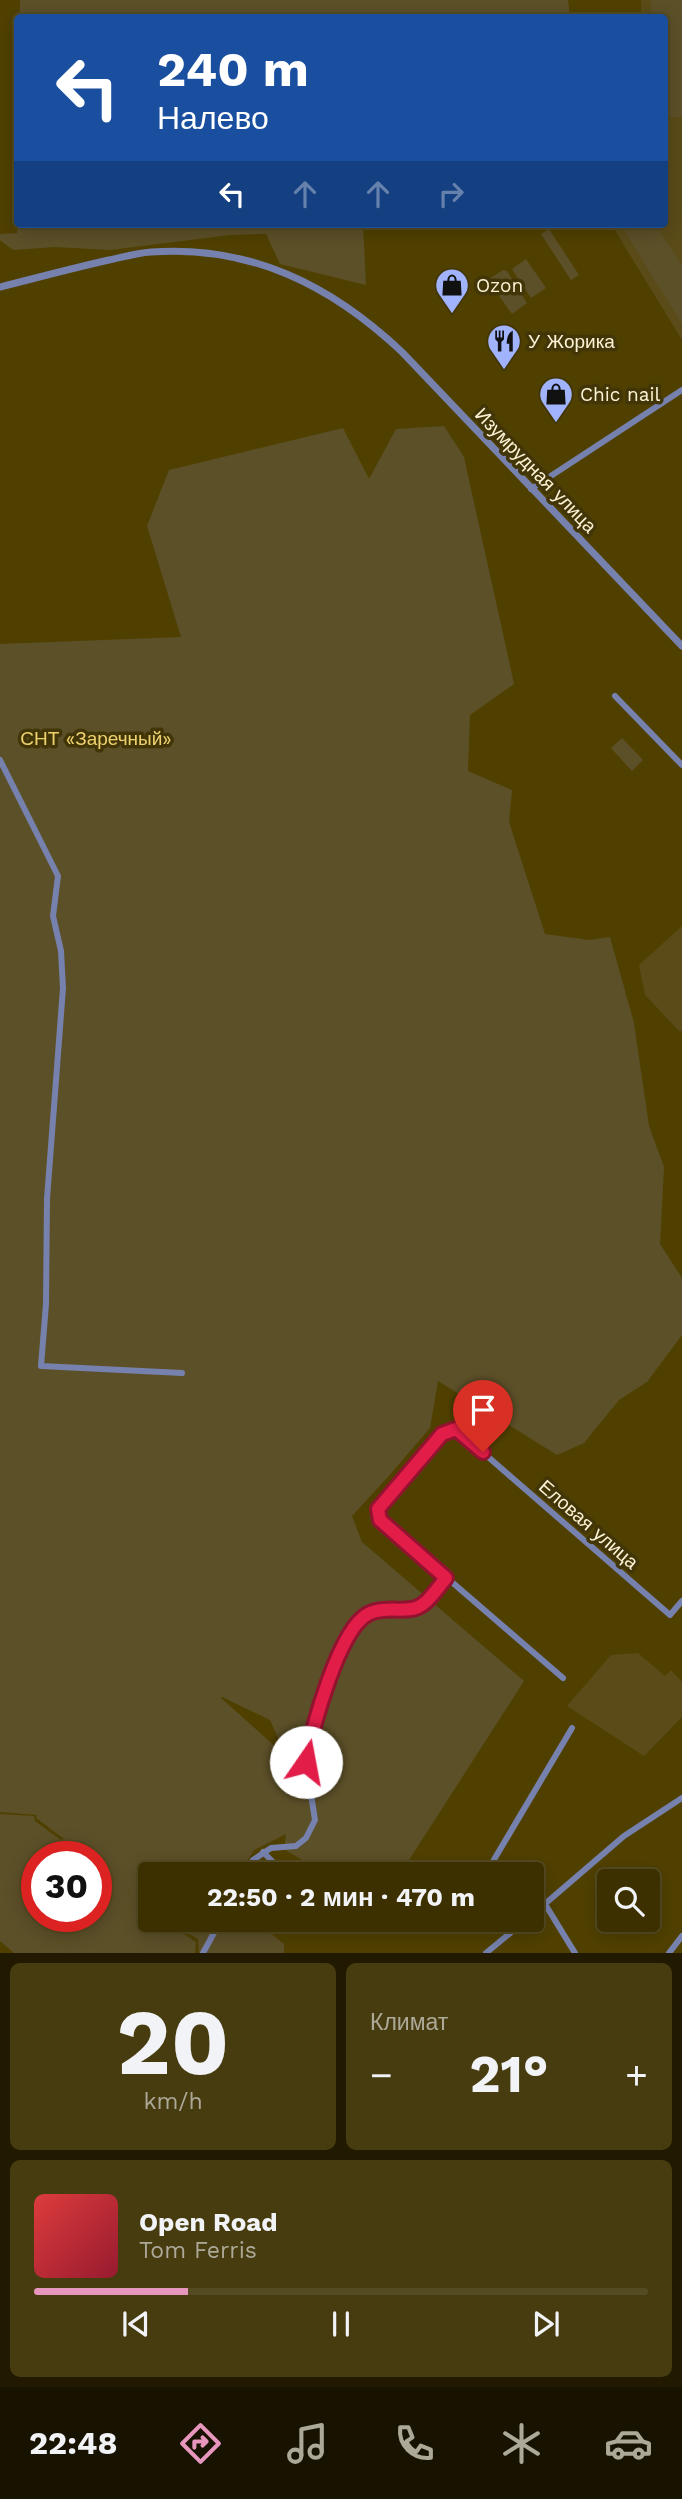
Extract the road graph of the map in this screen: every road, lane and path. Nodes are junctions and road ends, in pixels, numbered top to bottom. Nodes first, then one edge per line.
1 (0, 287) edge
2 (682, 390) edge
3 (531, 489) junction
4 (682, 646) edge
5 (615, 696) dead end
6 (0, 760) edge
7 (682, 765) edge
8 (181, 1373) dead end
9 (446, 1578) junction
10 (682, 1601) edge
11 (563, 1678) dead end
12 (572, 1728) dead end
13 (682, 1798) edge
14 (263, 1852) junction
15 (252, 1862) edge
16 (273, 1862) edge
17 (493, 1862) edge
18 (545, 1904) joint
19 (214, 1932) edge
20 (511, 1932) edge
21 (682, 1936) edge
22 (203, 1953) edge
23 (486, 1953) edge
24 (575, 1953) edge
25 (669, 1953) edge

1 - 3 street, Изумрудная улица
2 - 3 street
3 - 4 street, Изумрудная улица
5 - 7 street
6 - 8 street
9 - 10 street, Еловая улица
9 - 11 street
9 - 14 street
12 - 17 street
13 - 18 street
14 - 15 street
14 - 16 street
18 - 24 street
19 - 22 street
20 - 23 street
21 - 25 street

